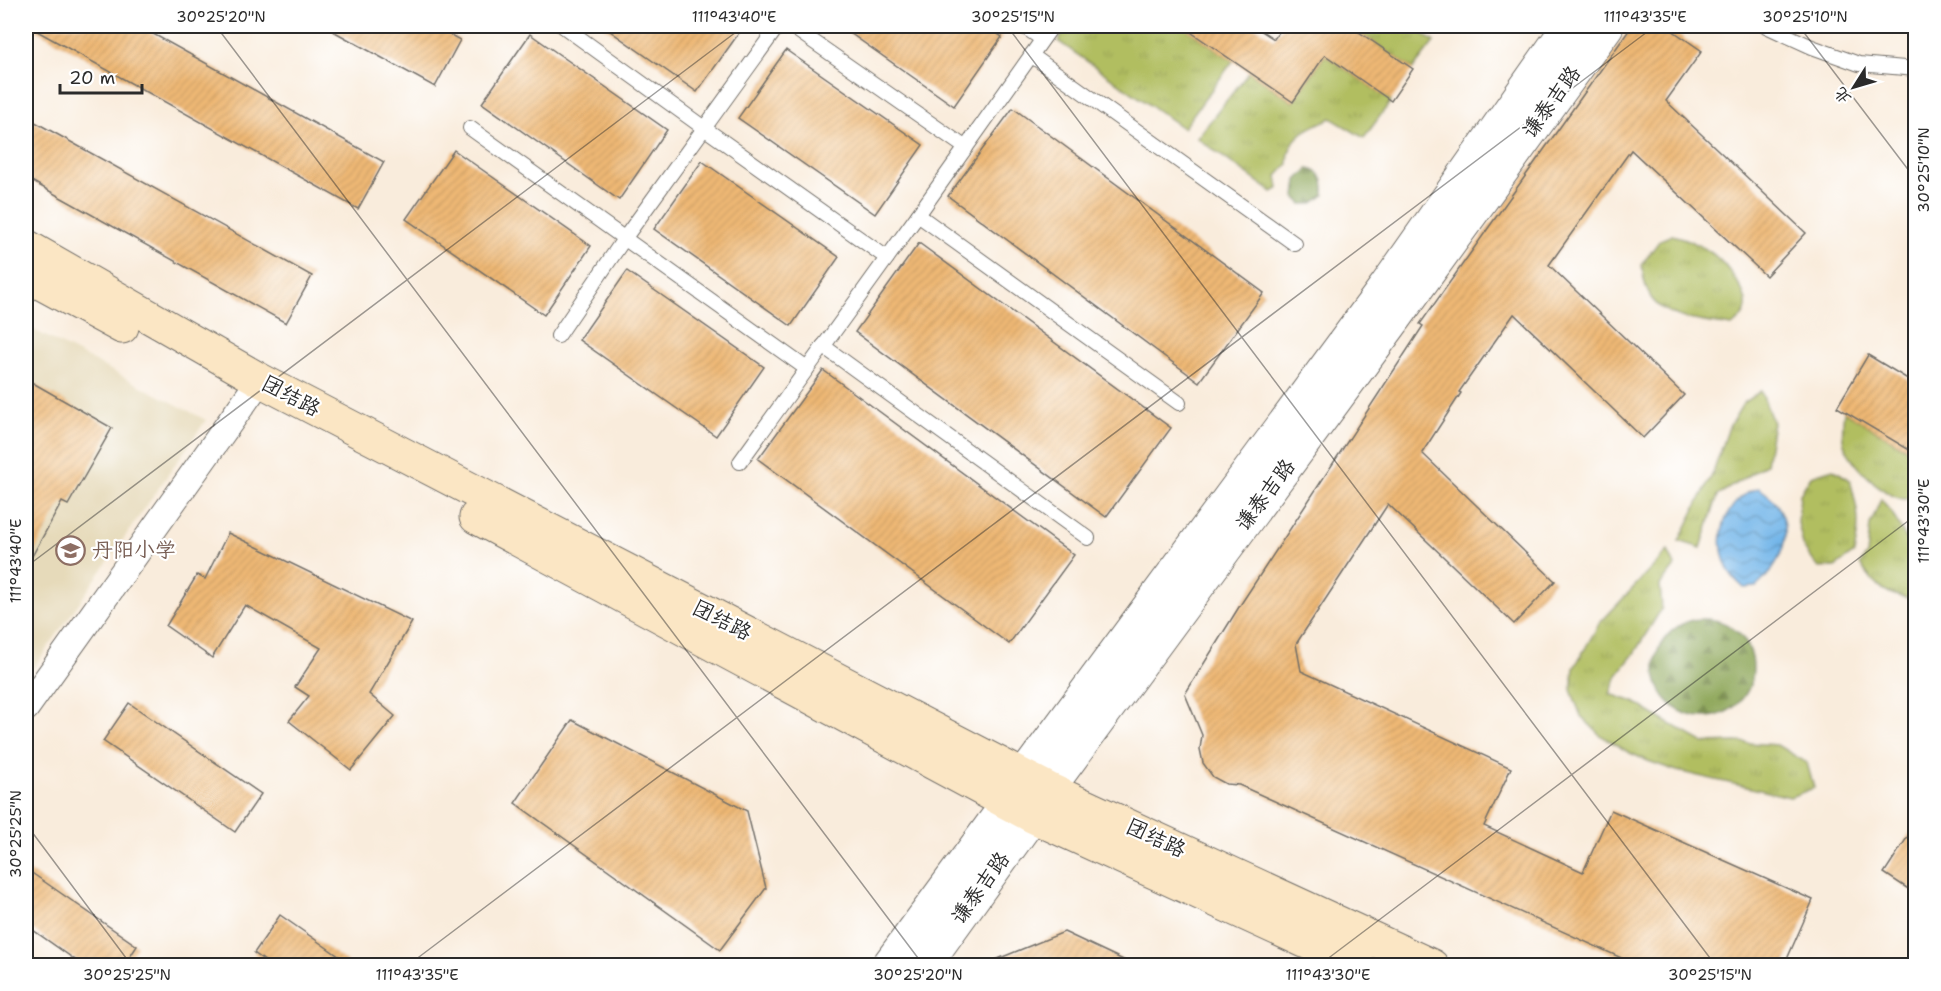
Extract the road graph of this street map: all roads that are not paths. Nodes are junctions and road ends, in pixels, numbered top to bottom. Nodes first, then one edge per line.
1 (563, 26) edge
2 (778, 26) edge
3 (791, 26) edge
4 (1023, 26) edge
5 (1052, 26) edge
6 (1569, 26) edge
7 (1607, 26) edge
8 (1766, 26) edge
9 (1042, 39) junction
10 (1031, 55) junction
11 (1916, 69) edge
12 (470, 128) dead end
13 (704, 129) junction
14 (966, 148) junction
15 (918, 215) junction
16 (624, 239) junction
17 (1295, 244) dead end
18 (26, 246) edge
19 (887, 258) junction
20 (26, 275) edge
21 (558, 336) dead end
22 (824, 346) junction
23 (807, 369) junction
24 (254, 388) junction
25 (1179, 403) dead end
26 (740, 462) dead end
27 (1088, 538) dead end
28 (26, 708) edge
29 (1028, 796) junction
30 (888, 966) edge
31 (924, 966) edge
32 (1359, 966) edge
33 (1432, 966) edge

1 - 13 lane
2 - 13 lane
3 - 14 lane
4 - 9 lane
5 - 9 lane
6 - 29 street, 谦泰吉路
7 - 29 street, 谦泰吉路
8 - 11 lane
9 - 10 lane
10 - 14 lane
10 - 17 lane
12 - 16 lane
13 - 16 lane
13 - 19 lane
14 - 15 lane
15 - 19 lane
15 - 25 lane
16 - 21 lane
16 - 23 lane
18 - 24 main road, 团结路
19 - 22 lane
20 - 24 main road, 团结路
22 - 23 lane
22 - 27 lane
23 - 26 lane
24 - 28 street
24 - 29 main road, 团结路
29 - 30 street, 谦泰吉路
29 - 31 street, 谦泰吉路
29 - 32 main road, 团结路
29 - 33 main road, 团结路

